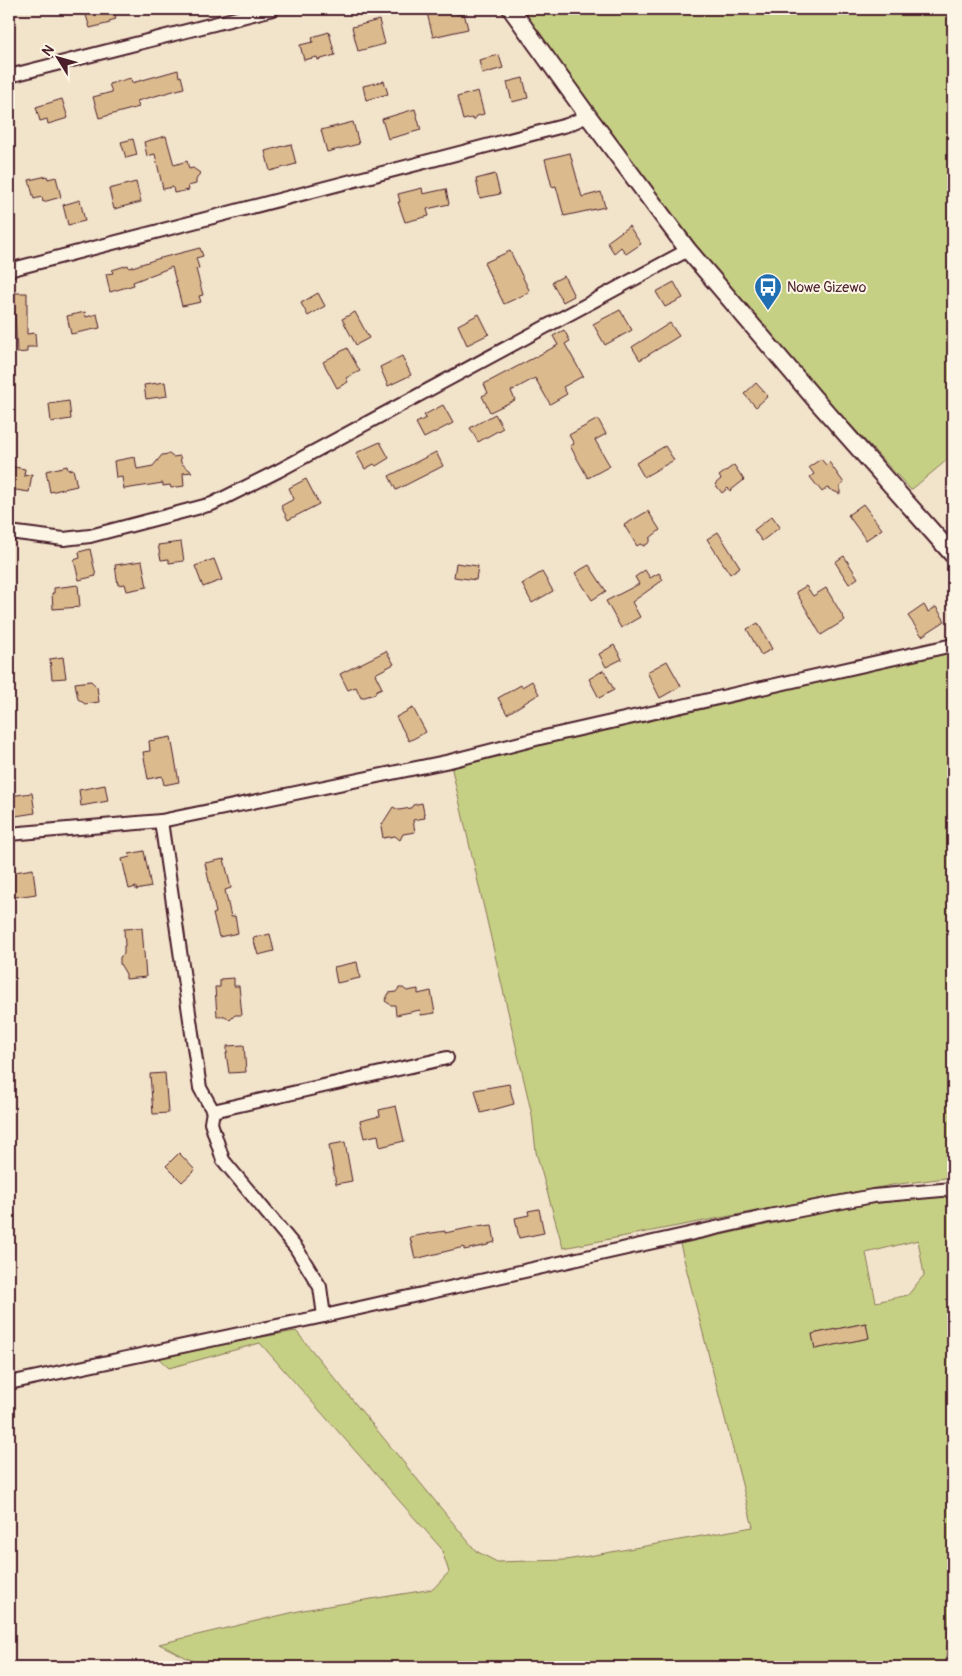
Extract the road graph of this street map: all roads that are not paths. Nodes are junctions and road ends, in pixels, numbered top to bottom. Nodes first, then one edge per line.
1 (273, 9) edge
2 (511, 9) edge
3 (9, 76) edge
4 (588, 116) junction
5 (688, 250) junction
6 (9, 270) edge
7 (9, 532) edge
8 (953, 555) edge
9 (953, 645) edge
10 (161, 821) junction
11 (9, 834) edge
12 (447, 1058) dead end
13 (213, 1111) junction
14 (953, 1189) edge
15 (324, 1316) junction
16 (9, 1383) edge

1 - 3 street
2 - 4 street
4 - 5 street
4 - 6 street
5 - 7 street
5 - 8 street
9 - 10 street
10 - 11 street
10 - 13 street
12 - 13 street
13 - 15 street
14 - 15 street
15 - 16 street

